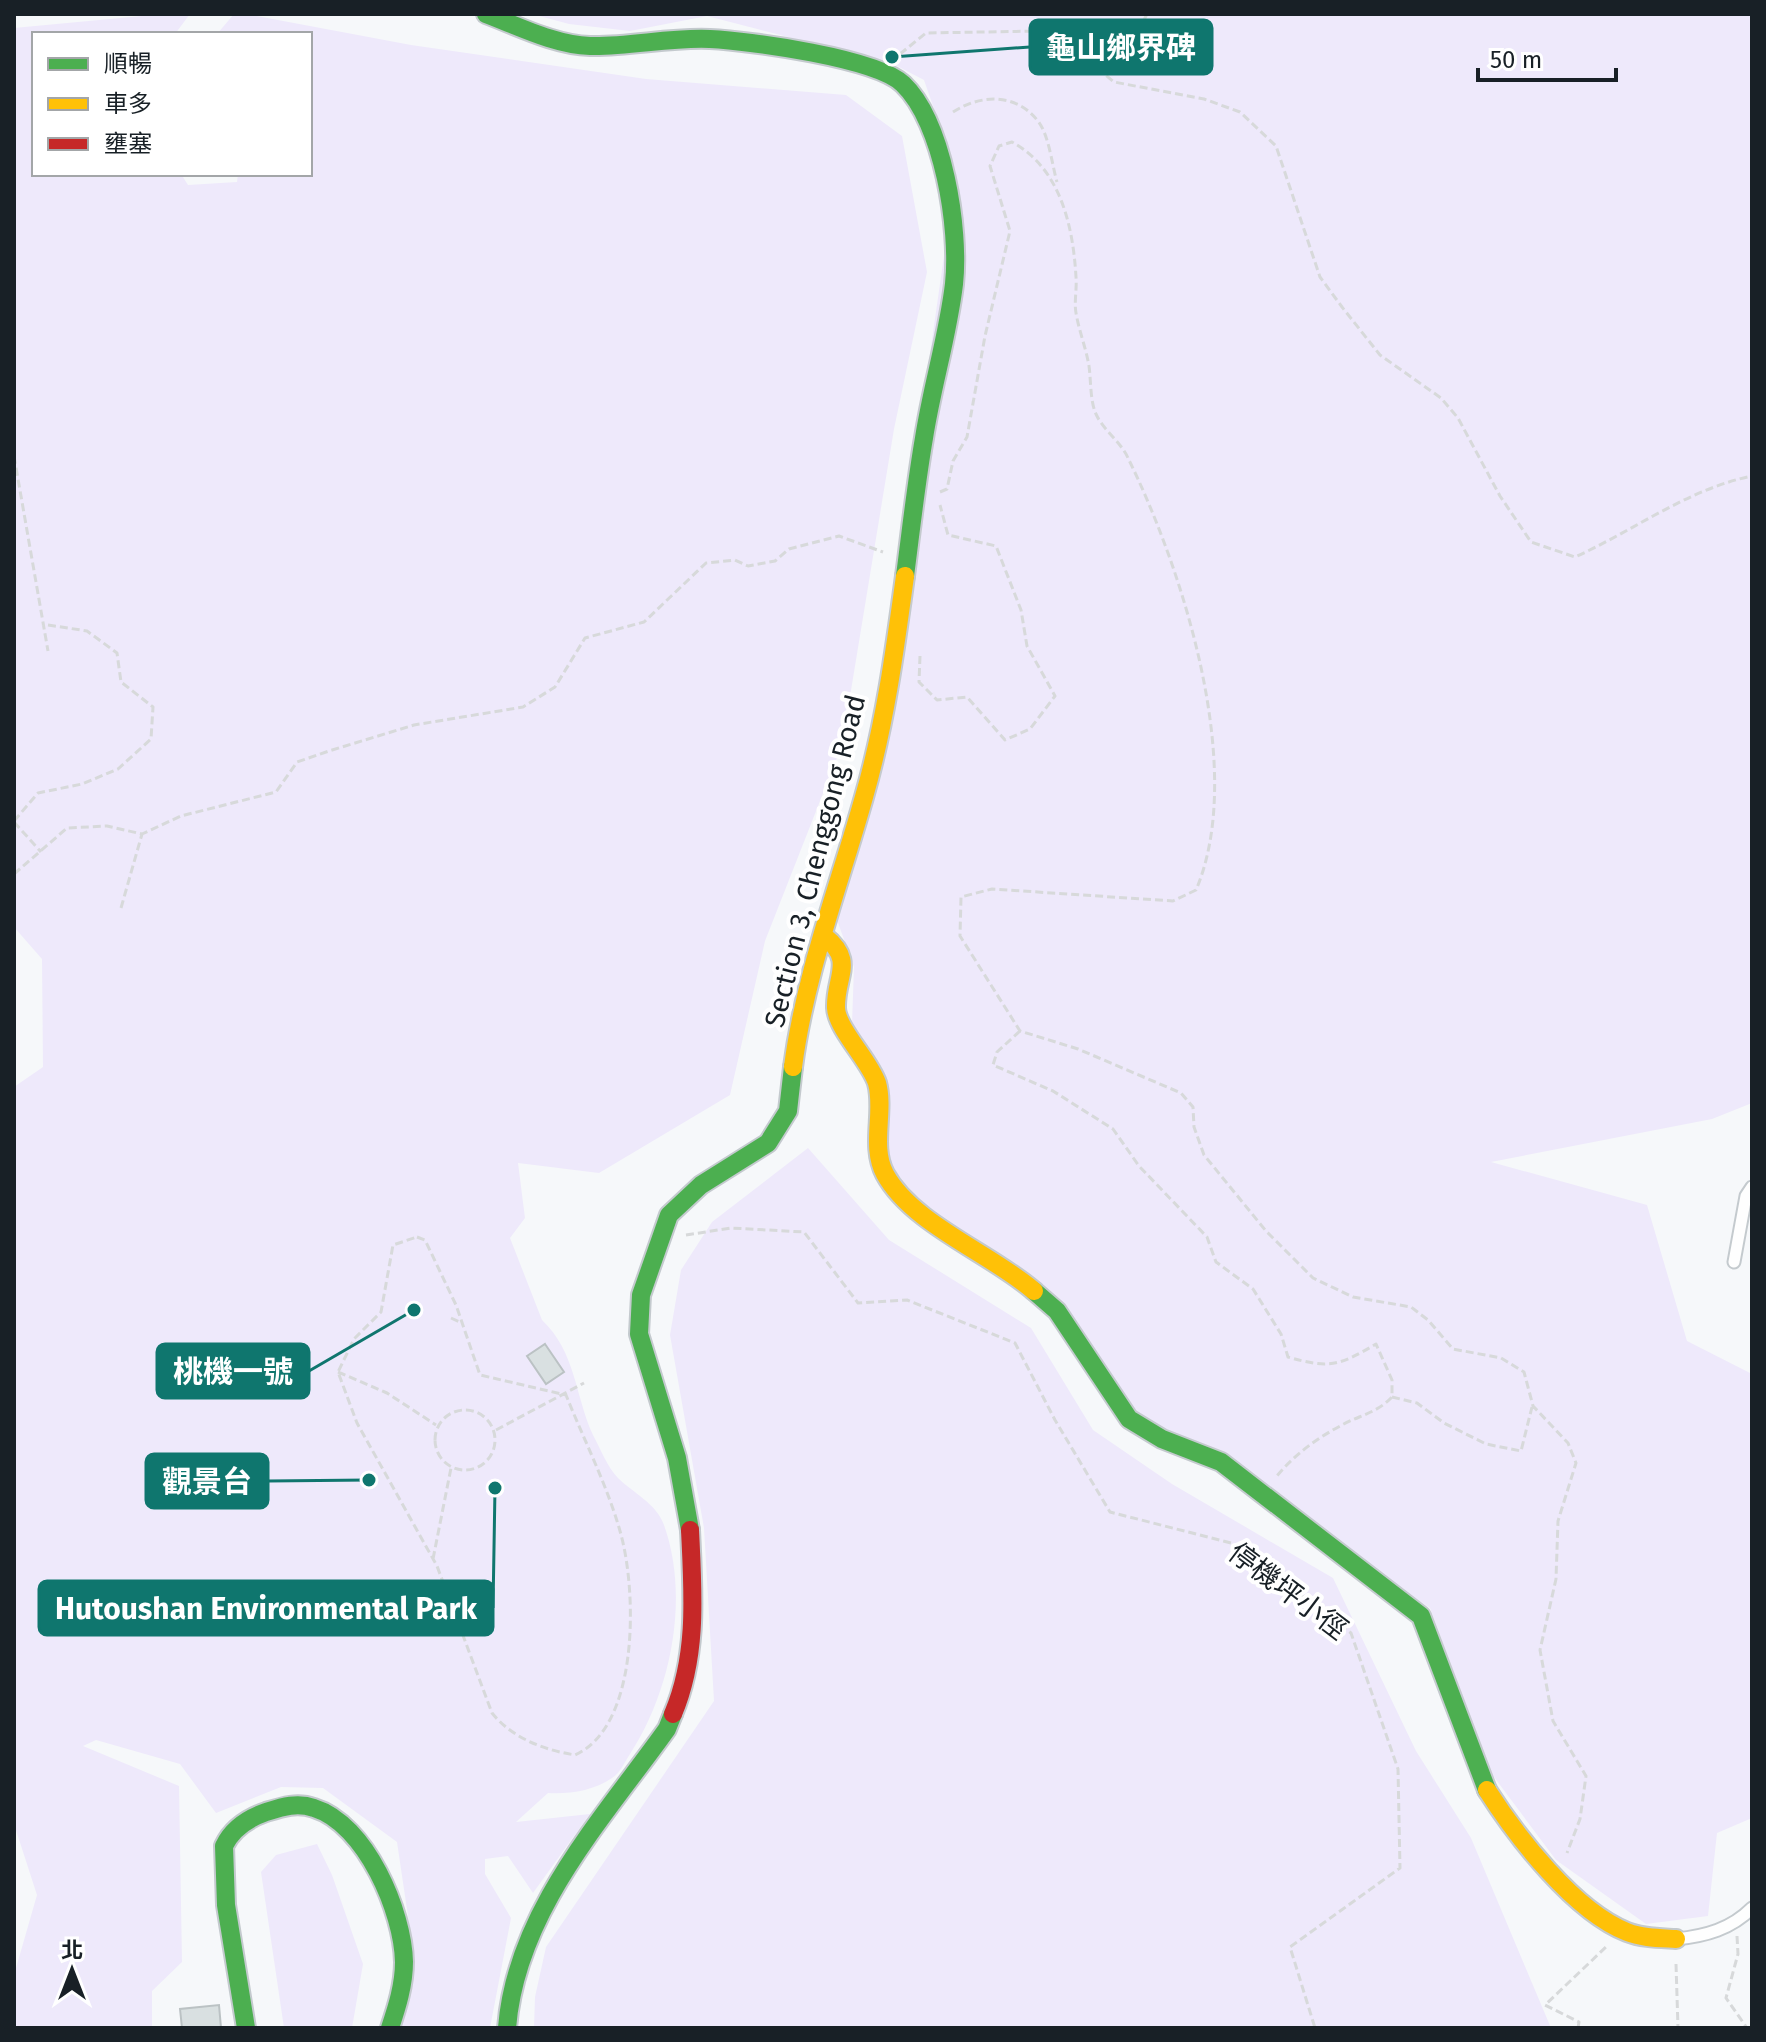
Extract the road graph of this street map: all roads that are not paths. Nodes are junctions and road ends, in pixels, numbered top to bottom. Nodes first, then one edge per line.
1 (486, 14) edge
2 (824, 936) junction
3 (1752, 1187) edge
4 (1734, 1262) dead end
5 (1752, 1908) edge
6 (1676, 1939) joint
7 (246, 2028) edge
8 (390, 2028) edge
9 (507, 2028) edge

1 - 2 street, Section 3, Chenggong Road
2 - 6 street
2 - 9 street, Section 3, Chenggong Road
3 - 4 lane
5 - 6 lane
7 - 8 street

